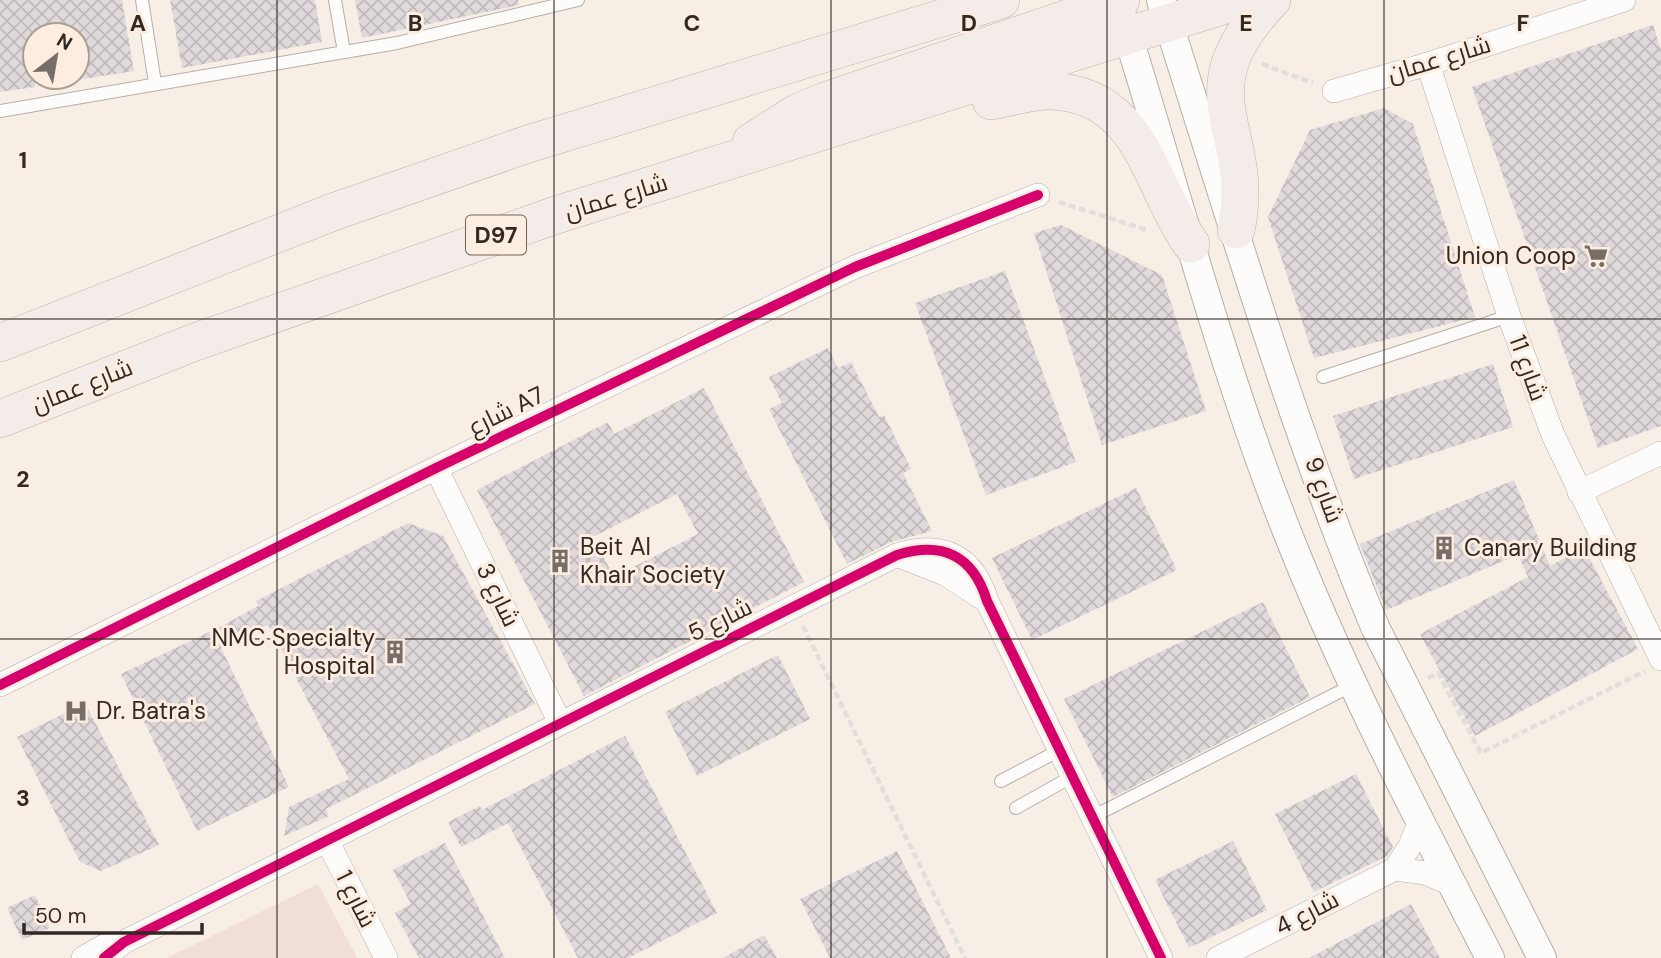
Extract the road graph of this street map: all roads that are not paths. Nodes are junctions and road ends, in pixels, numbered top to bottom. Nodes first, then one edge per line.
1 (142, 0) edge
2 (335, 0) edge
3 (578, 0) edge
4 (918, 0) edge
5 (1001, 0) edge
6 (1241, 0) edge
7 (1272, 0) edge
8 (1624, 0) edge
9 (1140, 4) edge
10 (1129, 36) junction
11 (837, 49) junction
12 (344, 51) junction
13 (1428, 64) junction
14 (155, 83) junction
15 (1334, 91) road end
16 (930, 99) junction
17 (0, 111) edge
18 (727, 163) junction
19 (1038, 195) road end
20 (1236, 230) junction
21 (1191, 244) junction
22 (1509, 316) junction
23 (0, 343) edge
24 (1323, 377) dead end
25 (0, 419) edge
26 (1661, 453) edge
27 (436, 468) junction
28 (1578, 492) junction
29 (1657, 659) edge
30 (0, 684) edge
31 (1353, 685) junction
32 (560, 723) junction
33 (1060, 750) junction
34 (1073, 776) junction
35 (1001, 781) dead end
36 (1016, 808) dead end
37 (1092, 817) junction
38 (1420, 820) junction
39 (327, 840) junction
40 (1395, 869) junction
41 (1453, 885) junction
42 (124, 942) junction
43 (83, 958) edge
44 (104, 958) edge
45 (386, 958) edge
46 (1161, 958) edge
47 (1218, 958) edge
48 (1490, 958) edge
49 (1542, 958) edge

1 - 14 lane
2 - 12 lane
3 - 12 lane
4 - 11 main road
5 - 11 main road
6 - 9 main road
7 - 20 main road
8 - 13 street, شارع عمان
9 - 10 main road
9 - 18 main road
9 - 20 street, شارع 9
10 - 16 main road, شارع عمان / D97
10 - 21 street, شارع 9
11 - 23 main road
12 - 14 lane
13 - 15 street, شارع عمان
13 - 22 street, شارع 11
14 - 17 lane
16 - 18 main road, شارع عمان / D97
16 - 21 main road
18 - 25 main road, شارع عمان / D97
19 - 27 street, شارع A7
20 - 49 street, شارع 9
21 - 31 street, شارع 9
22 - 24 lane
22 - 28 street, شارع 11
26 - 28 street
27 - 30 street, شارع A7
27 - 32 street, شارع 3
28 - 29 street, شارع 11
31 - 37 lane
31 - 38 street, شارع 9
32 - 33 street, شارع 5
32 - 39 street, شارع 5
33 - 34 street, شارع 5
33 - 35 lane
34 - 36 lane
34 - 37 street, شارع 5
37 - 46 street, شارع 5
38 - 40 street
38 - 41 street, شارع 9
39 - 42 street, شارع 5
39 - 45 street, شارع 1
40 - 41 street
40 - 47 street, شارع 4
41 - 48 street, شارع 9
42 - 43 street, شارع 5
42 - 44 street, شارع 5

